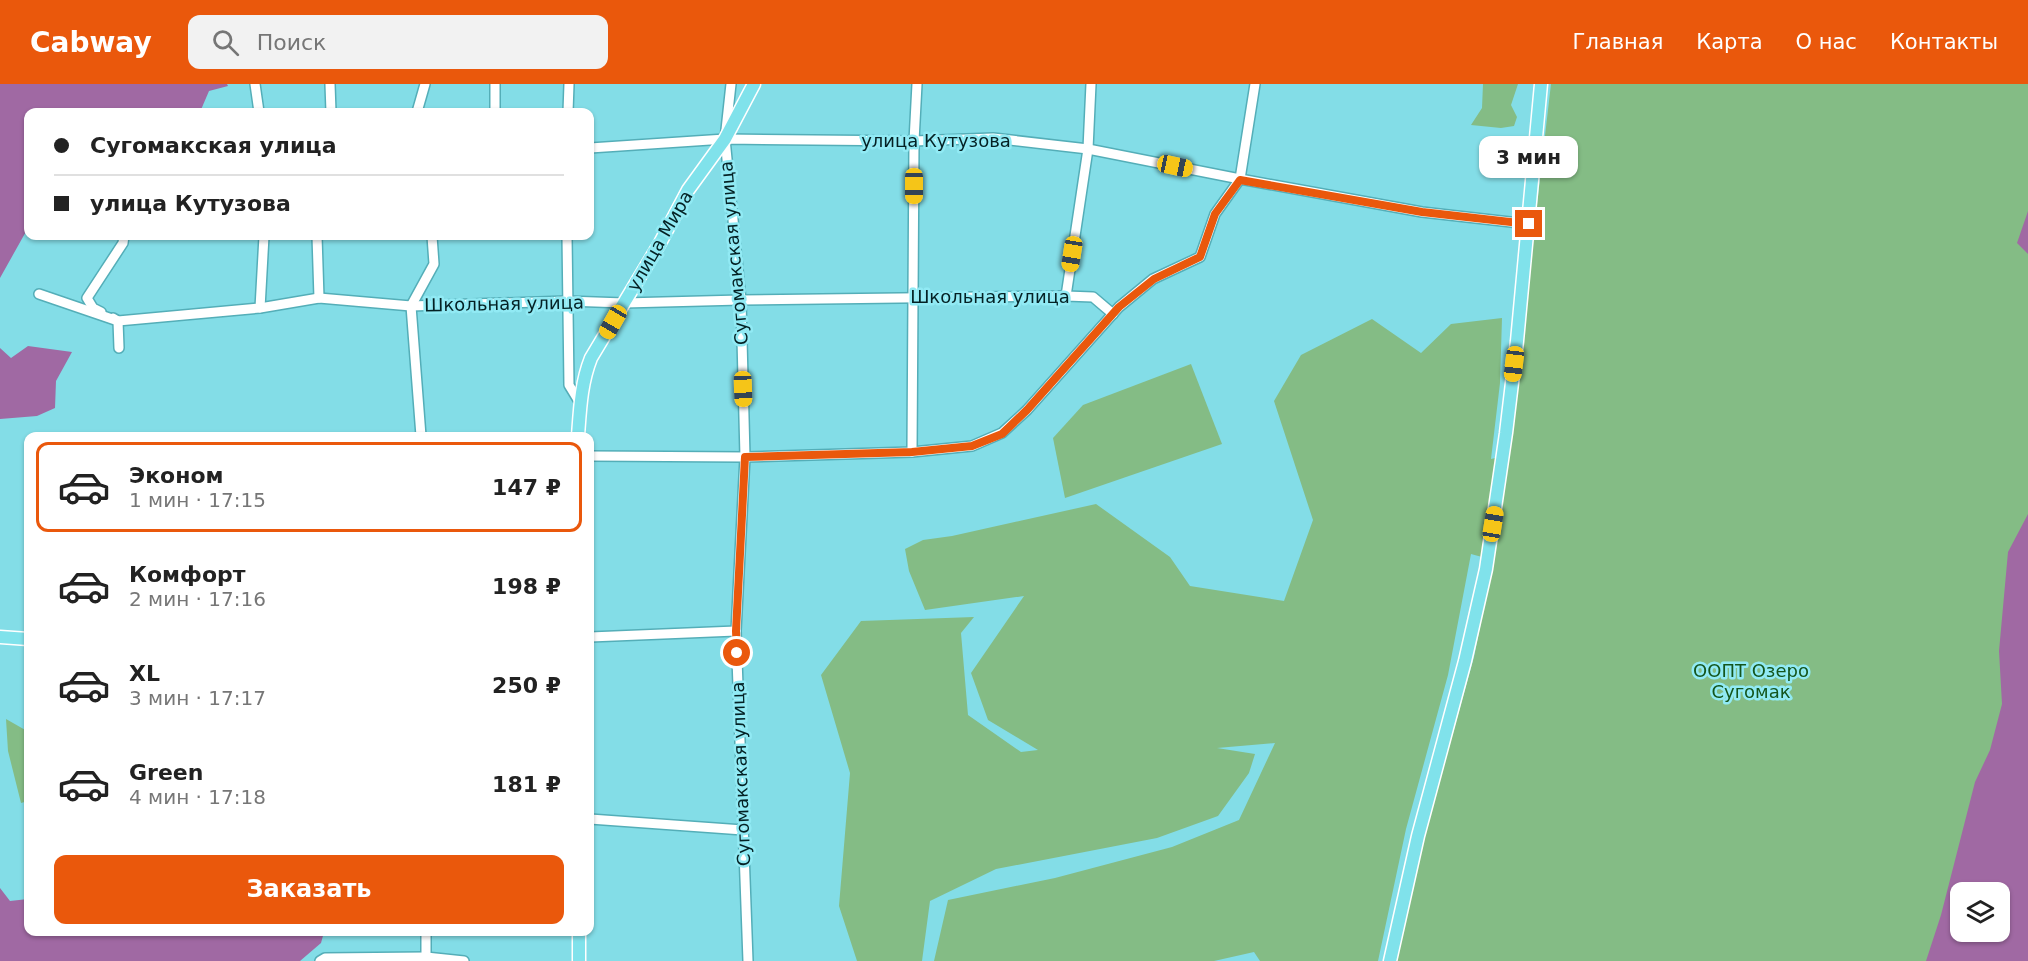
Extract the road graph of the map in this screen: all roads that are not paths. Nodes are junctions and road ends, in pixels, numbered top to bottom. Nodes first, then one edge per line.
1 (255, 84) edge
2 (330, 84) edge
3 (425, 84) edge
4 (495, 84) edge
5 (569, 84) edge
6 (731, 84) edge
7 (754, 84) edge
8 (917, 84) edge
9 (1091, 84) edge
10 (1255, 84) edge
11 (1541, 84) edge
12 (258, 108) edge
13 (331, 108) edge
14 (418, 108) edge
15 (495, 108) edge
16 (568, 108) edge
17 (725, 139) junction
18 (914, 141) junction
19 (594, 148) edge
20 (1088, 148) junction
21 (1240, 180) junction
22 (1529, 224) junction
23 (123, 240) edge
24 (264, 240) edge
25 (317, 240) edge
26 (432, 240) edge
27 (567, 240) edge
28 (39, 294) dead end
29 (1066, 296) junction
30 (319, 298) junction
31 (914, 298) junction
32 (741, 300) junction
33 (567, 301) junction
34 (624, 303) junction
35 (411, 306) junction
36 (260, 308) junction
37 (1113, 314) junction
38 (118, 321) junction
39 (119, 348) dead end
40 (580, 403) junction
41 (421, 432) edge
42 (578, 432) edge
43 (912, 452) junction
44 (594, 456) edge
45 (745, 457) junction
46 (736, 631) junction
47 (0, 637) edge
48 (594, 637) edge
49 (24, 639) edge
50 (594, 819) edge
51 (743, 830) junction
52 (426, 936) edge
53 (579, 936) edge
54 (426, 959) edge
55 (320, 961) edge
56 (464, 961) edge
57 (579, 961) edge
58 (748, 961) edge
59 (1390, 961) edge

1 - 12 street
2 - 13 street
3 - 14 street
4 - 15 street
5 - 16 street
6 - 17 street, Сугомакская улица
7 - 17 main road, улица Мира
8 - 18 street
9 - 20 street
10 - 21 street
11 - 22 main road
17 - 18 street, улица Кутузова
17 - 19 street, улица Кутузова
17 - 32 street, Сугомакская улица
17 - 34 main road, улица Мира
18 - 20 street, улица Кутузова
18 - 31 street
20 - 21 street, улица Кутузова
20 - 29 street
21 - 22 street, улица Кутузова
21 - 37 street
22 - 59 main road
23 - 38 street
24 - 36 street
25 - 30 street
26 - 35 street
27 - 33 street
28 - 38 street, Школьная улица
29 - 31 street, Школьная улица
29 - 37 street, Школьная улица
30 - 35 street, Школьная улица
30 - 36 street, Школьная улица
31 - 32 street, Школьная улица
31 - 43 street
32 - 34 street, Школьная улица
32 - 45 street, Сугомакская улица
33 - 34 street, Школьная улица
33 - 35 street, Школьная улица
33 - 40 street
34 - 40 main road, улица Мира
35 - 41 street
36 - 38 street, Школьная улица
37 - 43 street
38 - 39 street
40 - 42 main road, улица Мира
43 - 45 street
44 - 45 street
45 - 46 street, Сугомакская улица
46 - 48 street
46 - 51 street, Сугомакская улица
47 - 49 main road
50 - 51 street
51 - 58 street, Сугомакская улица
52 - 54 street
53 - 57 main road
54 - 55 street
54 - 56 street

